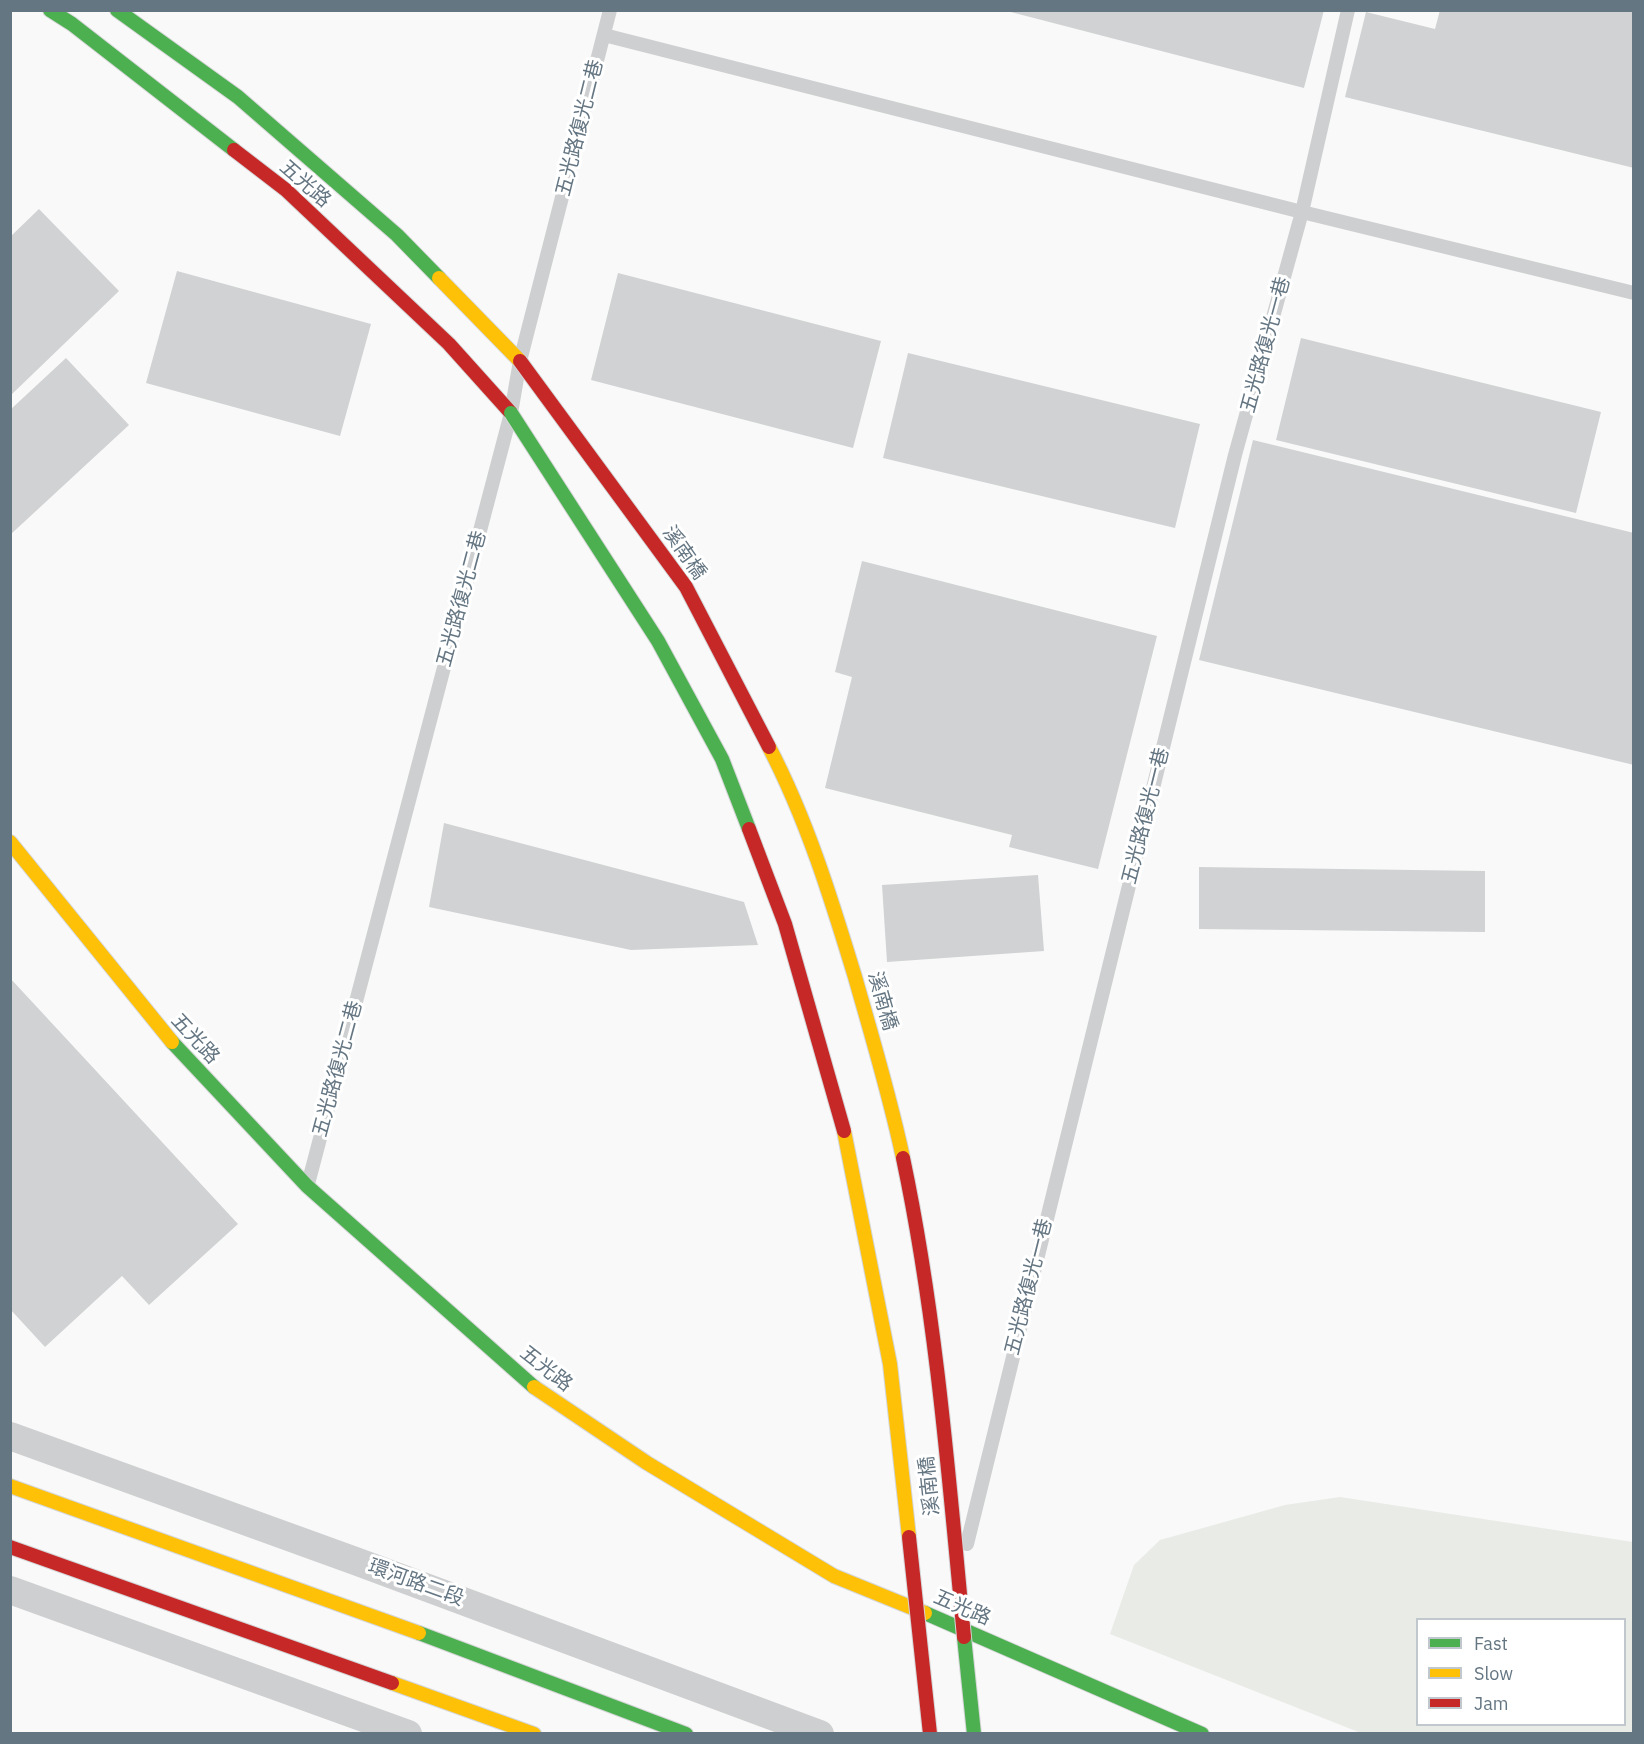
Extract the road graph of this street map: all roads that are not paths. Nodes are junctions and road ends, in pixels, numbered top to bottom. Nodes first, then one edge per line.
1 (50, 10) edge
2 (117, 10) edge
3 (610, 10) edge
4 (1348, 10) edge
5 (604, 35) junction
6 (1302, 212) junction
7 (1634, 293) edge
8 (520, 361) junction
9 (511, 413) junction
10 (10, 842) edge
11 (307, 1186) junction
12 (10, 1436) edge
13 (10, 1486) edge
14 (10, 1546) edge
15 (10, 1590) edge
16 (948, 1622) junction
17 (408, 1734) edge
18 (534, 1734) edge
19 (686, 1734) edge
20 (820, 1734) edge
21 (930, 1734) edge
22 (974, 1734) edge
23 (1202, 1734) edge

1 - 9 main road, 五光路
2 - 8 main road, 五光路
3 - 5 lane, 五光路復光二巷
4 - 6 lane, 五光路復光一巷
5 - 6 lane
5 - 8 lane, 五光路復光二巷
6 - 7 lane
6 - 16 lane, 五光路復光一巷
8 - 9 lane, 五光路復光二巷
8 - 22 main road, 溪南橋, bridge
9 - 11 lane, 五光路復光二巷
9 - 21 main road, 溪南橋, bridge
10 - 11 main road, 五光路
11 - 16 main road, 五光路
12 - 20 street, 環河路二段
13 - 19 main road
14 - 18 main road
15 - 17 street
16 - 23 main road, 五光路

